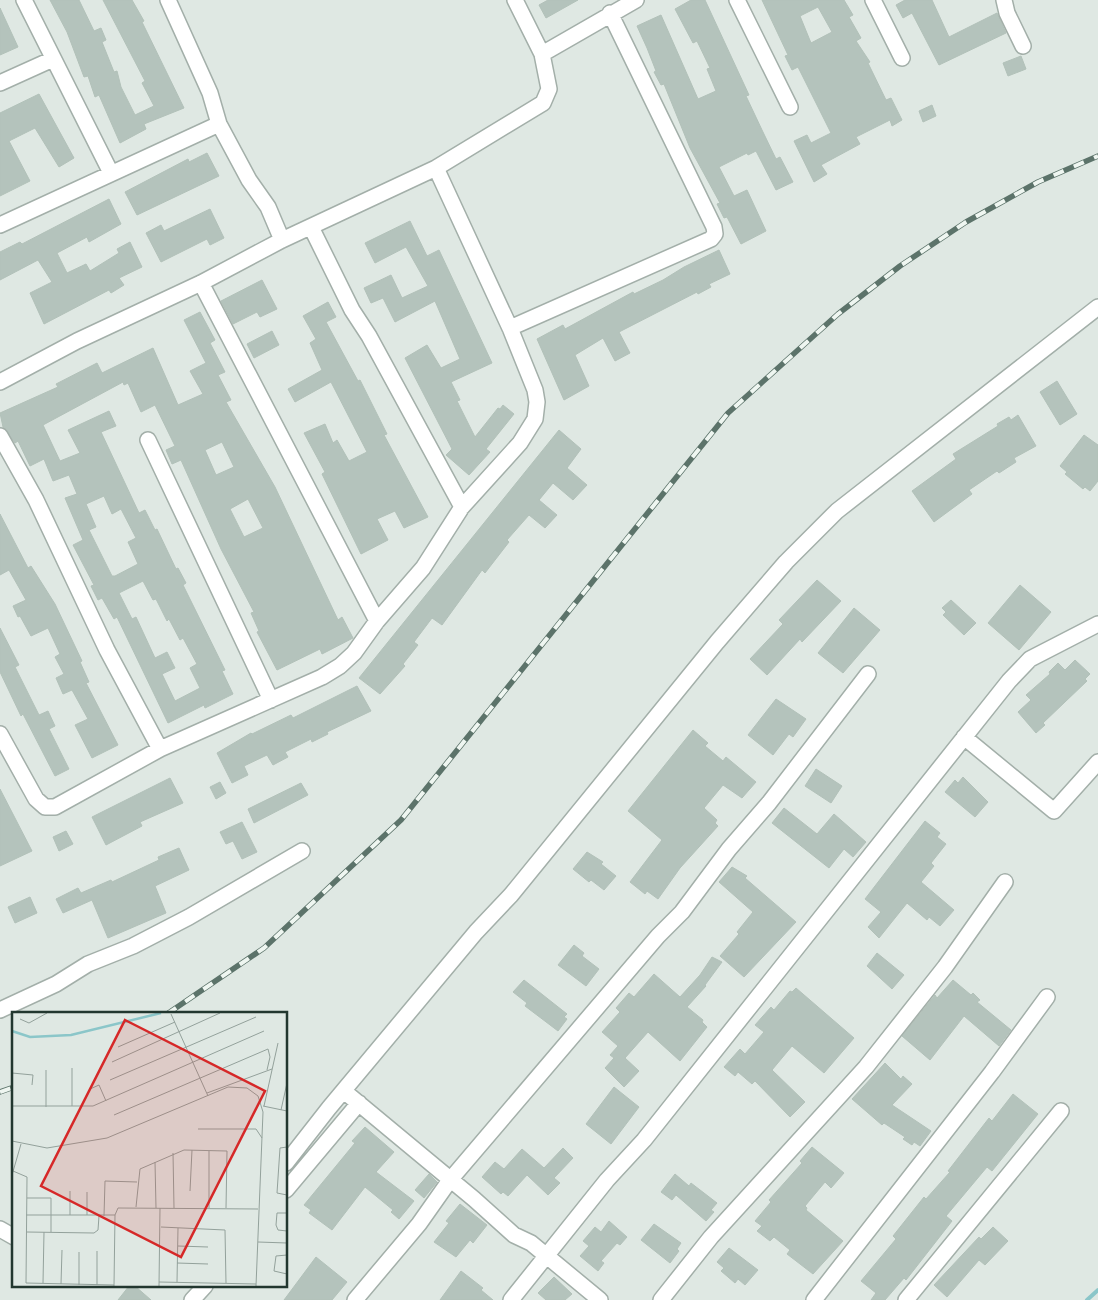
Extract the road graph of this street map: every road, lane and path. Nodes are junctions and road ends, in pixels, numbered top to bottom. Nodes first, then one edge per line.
1 (24, 0) edge
2 (168, 0) edge
3 (515, 0) edge
4 (636, 0) edge
5 (737, 0) edge
6 (873, 0) edge
7 (1004, 0) edge
8 (610, 13) junction
9 (1023, 46) dead end
10 (542, 54) junction
11 (902, 58) dead end
12 (53, 59) junction
13 (0, 83) edge
14 (790, 107) dead end
15 (219, 124) junction
16 (436, 168) junction
17 (111, 173) junction
18 (0, 225) edge
19 (311, 227) junction
20 (282, 240) junction
21 (201, 283) junction
22 (1098, 307) edge
23 (510, 328) junction
24 (0, 382) edge
25 (0, 436) edge
26 (148, 440) dead end
27 (462, 507) junction
28 (377, 621) junction
29 (1098, 624) edge
30 (868, 674) dead end
31 (271, 700) junction
32 (0, 734) edge
33 (964, 737) junction
34 (160, 749) junction
35 (1098, 762) edge
36 (302, 852) dead end
37 (1005, 882) dead end
38 (1047, 997) dead end
39 (0, 1010) edge
40 (345, 1092) junction
41 (359, 1103) junction
42 (1061, 1111) dead end
43 (288, 1160) edge
44 (450, 1180) junction
45 (288, 1188) edge
46 (0, 1229) edge
47 (12, 1236) edge
48 (546, 1258) junction
49 (203, 1288) edge
50 (192, 1300) edge
51 (355, 1300) edge
52 (511, 1300) edge
53 (600, 1300) edge
54 (661, 1300) edge
55 (814, 1300) edge
56 (906, 1300) edge

1 - 12 street
2 - 15 street
3 - 10 street
4 - 8 street
5 - 14 street
6 - 11 street
7 - 9 street
8 - 10 street
8 - 23 street
10 - 16 street
12 - 13 street
12 - 17 street
15 - 17 street
15 - 20 street
16 - 19 street
16 - 23 street
17 - 18 street
19 - 20 street
19 - 27 street
20 - 21 street
21 - 24 street
21 - 28 street
22 - 40 street
23 - 27 street
25 - 34 street
26 - 31 street
27 - 28 street
28 - 31 street
29 - 33 street
30 - 44 street
31 - 34 street
32 - 34 street
33 - 35 street
33 - 48 street
36 - 39 street
37 - 54 street
38 - 55 street
40 - 41 street
40 - 43 street
41 - 44 street
41 - 45 street
42 - 56 street
44 - 48 street
44 - 51 street
46 - 47 street
48 - 52 street
48 - 53 street
49 - 50 street

